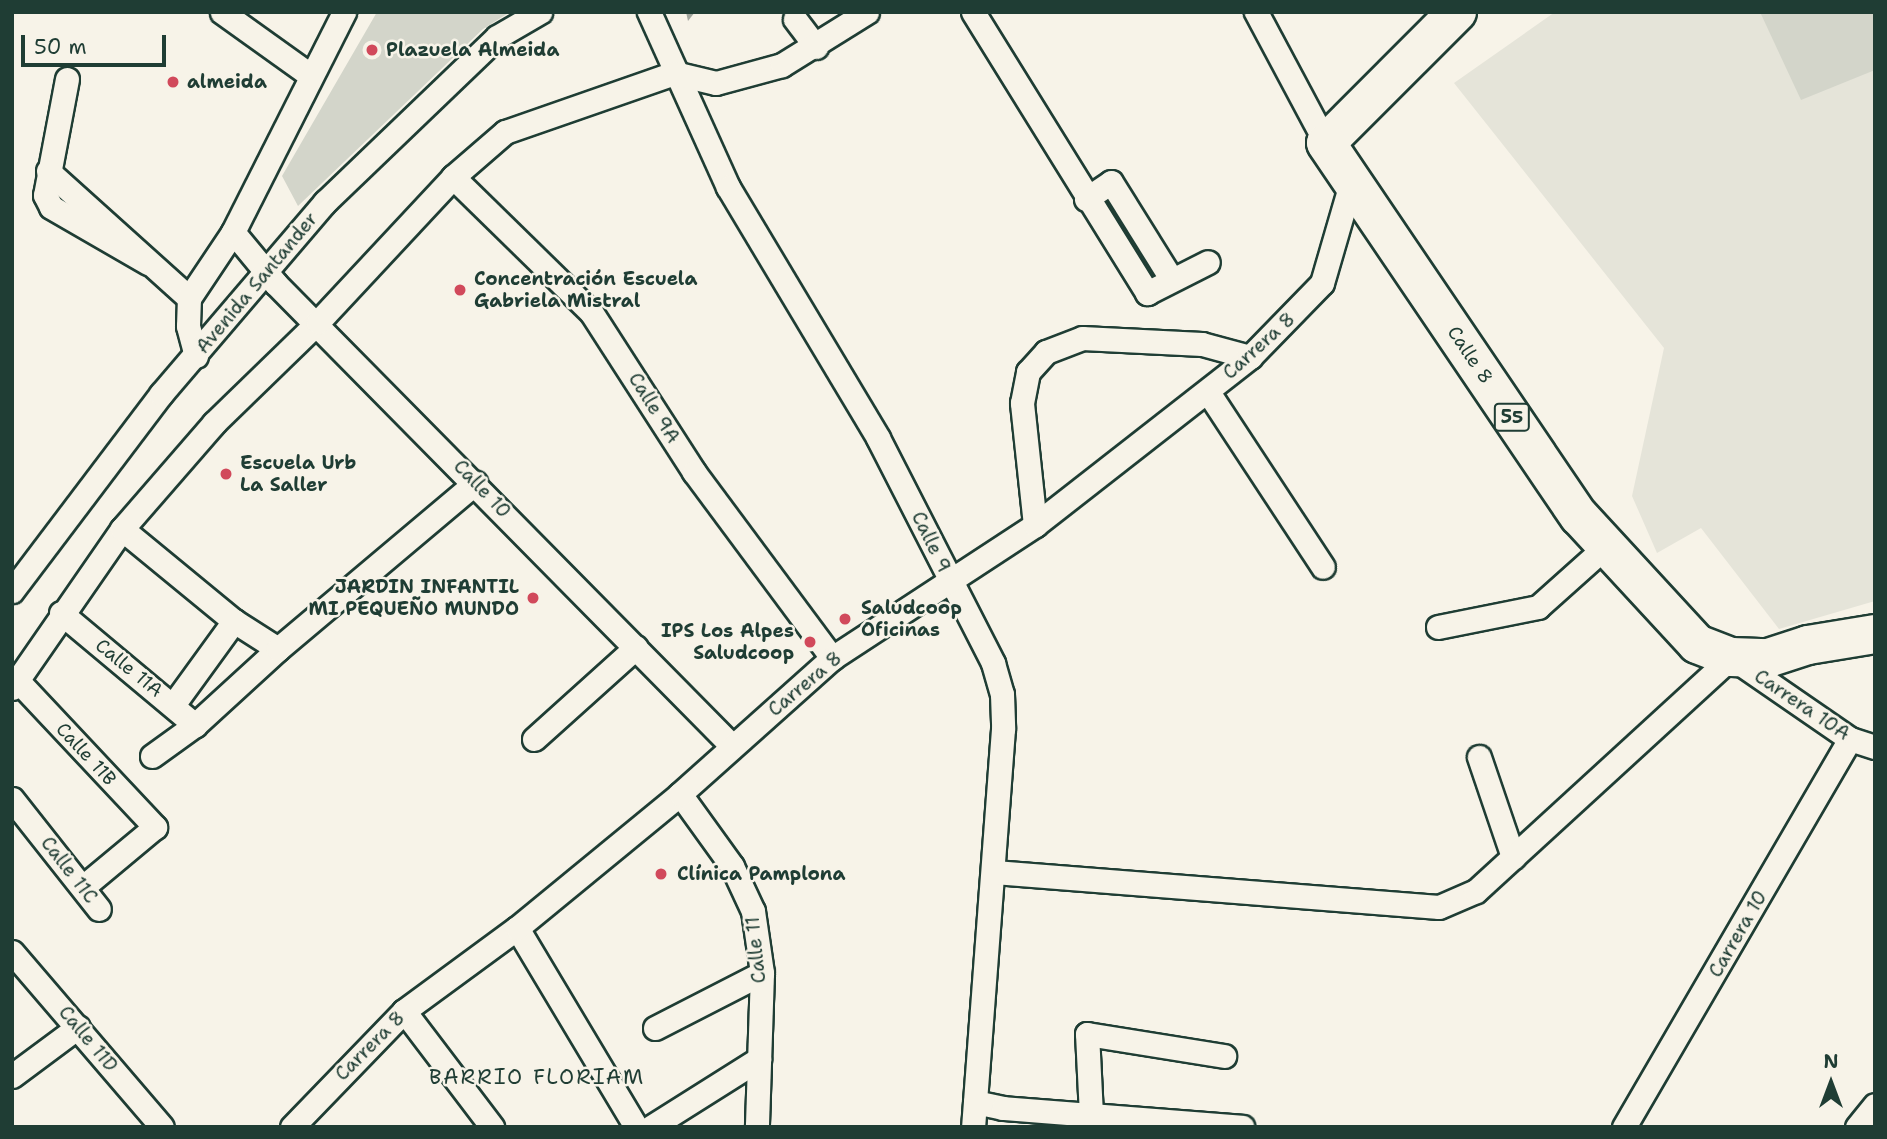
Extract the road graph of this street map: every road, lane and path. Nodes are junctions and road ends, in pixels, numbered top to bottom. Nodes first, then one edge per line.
1 (222, 12) edge
2 (344, 12) edge
3 (540, 12) edge
4 (649, 12) edge
5 (867, 12) edge
6 (973, 12) edge
7 (1256, 12) edge
8 (1457, 12) edge
9 (669, 63) junction
10 (310, 75) junction
11 (67, 79) dead end
12 (1326, 143) junction
13 (453, 177) junction
14 (1352, 180) junction
15 (233, 232) junction
16 (1208, 262) dead end
17 (271, 277) junction
18 (189, 298) junction
19 (311, 315) junction
20 (196, 356) junction
21 (1250, 357) junction
22 (1208, 392) junction
23 (475, 483) junction
24 (1035, 525) junction
25 (122, 529) junction
26 (1605, 547) junction
27 (1323, 567) dead end
28 (15, 582) edge
29 (951, 583) junction
30 (61, 613) junction
31 (1875, 613) edge
32 (234, 621) junction
33 (1438, 627) dead end
34 (1875, 634) edge
35 (1808, 645) junction
36 (636, 648) junction
37 (278, 649) junction
38 (1731, 657) junction
39 (832, 659) junction
40 (14, 684) edge
41 (173, 705) junction
42 (195, 725) junction
43 (534, 739) dead end
44 (1850, 739) junction
45 (732, 746) junction
46 (1875, 747) edge
47 (152, 756) dead end
48 (1479, 757) dead end
49 (680, 794) junction
50 (12, 799) edge
51 (1513, 857) junction
52 (994, 872) junction
53 (83, 887) junction
54 (99, 909) dead end
55 (517, 928) junction
56 (12, 952) edge
57 (762, 973) junction
58 (404, 1012) junction
59 (78, 1027) junction
60 (655, 1028) dead end
61 (1224, 1056) dead end
62 (759, 1059) junction
63 (12, 1076) edge
64 (975, 1102) junction
65 (1875, 1105) edge
66 (1091, 1115) junction
67 (1008, 1117) edge
68 (162, 1127) edge
69 (292, 1127) edge
70 (492, 1127) edge
71 (636, 1127) edge
72 (651, 1127) edge
73 (757, 1127) edge
74 (973, 1127) edge
75 (1242, 1127) edge
76 (1624, 1127) edge
77 (1857, 1127) edge

1 - 10 street
2 - 10 street
3 - 17 street, Avenida Santander
4 - 9 street, Calle 9
5 - 9 street
6 - 16 street
7 - 12 street, Calle 8
8 - 12 highway
9 - 13 street
9 - 29 street, Calle 9
10 - 15 street
11 - 18 street
12 - 14 highway, Calle 8 / 55
13 - 19 street
13 - 39 street, Calle 9A
14 - 21 street, Carrera 8
14 - 26 highway, Calle 8 / 55
15 - 17 street, Calle 10
15 - 18 street
17 - 19 street, Calle 10
17 - 20 street, Avenida Santander
18 - 20 street
19 - 23 street, Calle 10
19 - 25 street
20 - 28 street, Avenida Santander
21 - 22 street, Carrera 8
21 - 24 street
22 - 24 street, Carrera 8
22 - 27 street
23 - 36 street, Calle 10
23 - 37 street
24 - 29 street, Carrera 8
25 - 30 street
25 - 32 street
26 - 33 street
26 - 38 highway, Calle 8 / 55
29 - 39 street, Carrera 8
29 - 52 street, Calle 9
30 - 40 street
30 - 41 street, Calle 11A
31 - 35 highway, 55
32 - 37 street
32 - 41 street
34 - 35 highway, 55
35 - 38 highway, 55
36 - 43 street
36 - 45 street, Calle 10
37 - 42 street
38 - 44 street, Carrera 10A
38 - 51 street
39 - 45 street, Carrera 8
40 - 53 street, Calle 11B
41 - 42 street, Calle 11A
42 - 47 street
44 - 46 street, Carrera 10A
44 - 76 street, Carrera 10
45 - 49 street, Carrera 8
48 - 51 street
49 - 55 street, Carrera 8
49 - 57 street, Calle 11
50 - 53 street, Calle 11C
51 - 52 street
52 - 64 street, Calle 9
53 - 54 street, Calle 11C
55 - 58 street, Carrera 8
55 - 71 street
56 - 59 street, Calle 11D
57 - 60 street
57 - 62 street, Calle 11
58 - 69 street, Carrera 8
58 - 70 street
59 - 63 street
59 - 68 street, Calle 11D
61 - 66 street
62 - 72 street
62 - 73 street, Calle 11
64 - 67 street
64 - 74 street, Calle 9
65 - 77 street
66 - 67 street
66 - 75 street

